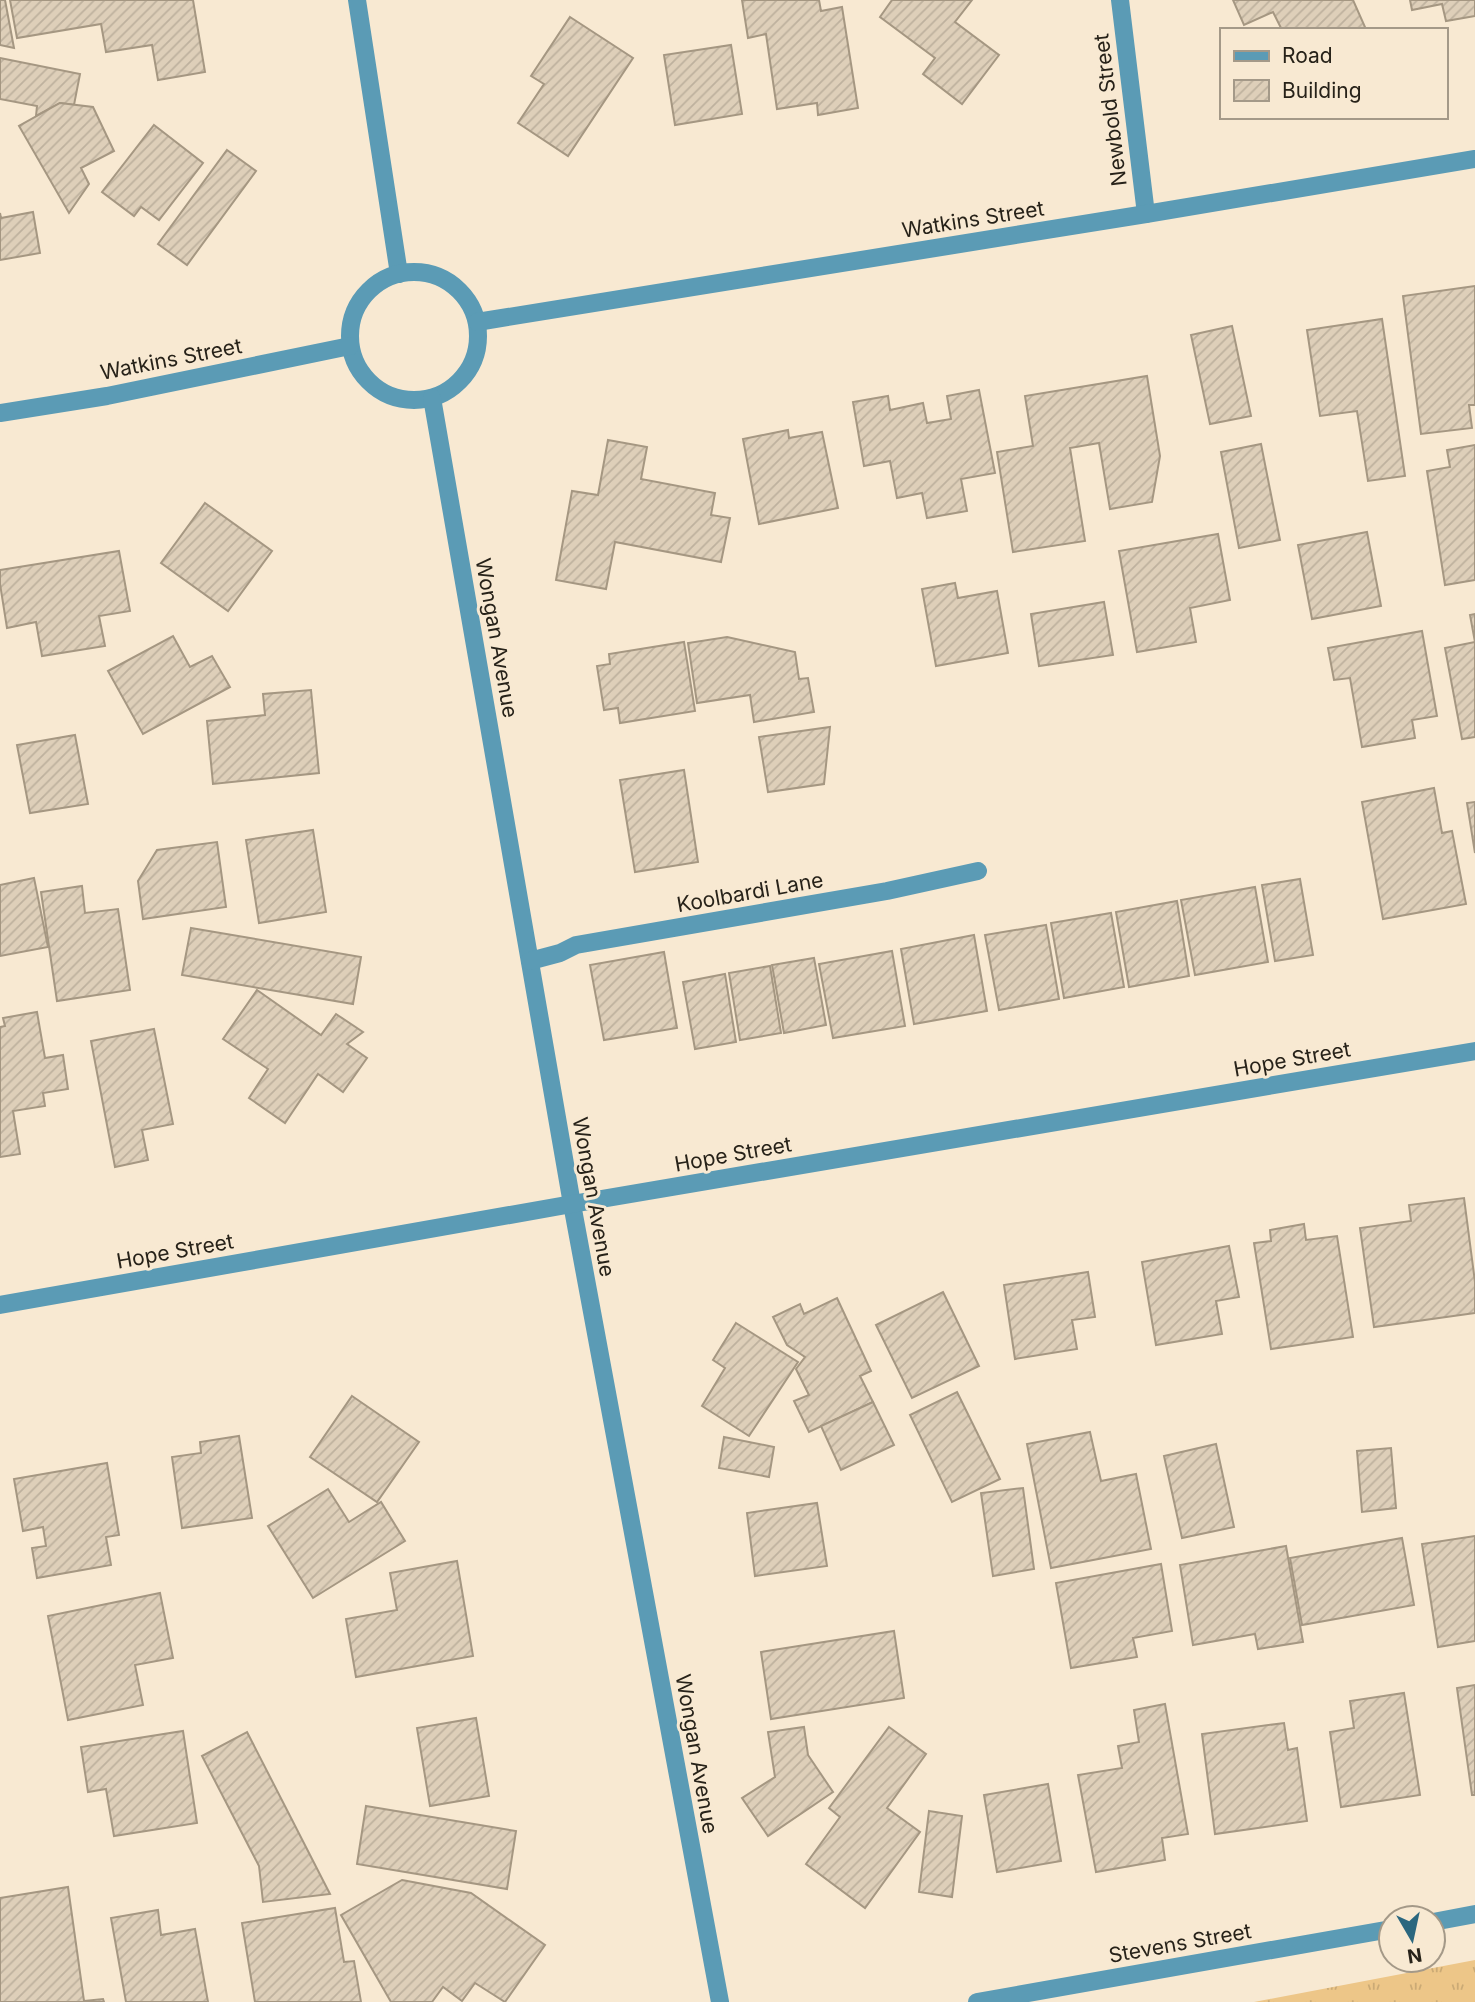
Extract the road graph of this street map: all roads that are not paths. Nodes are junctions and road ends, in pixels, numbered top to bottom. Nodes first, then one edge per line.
1 (357, 0) edge
2 (1120, 0) edge
3 (1475, 159) edge
4 (1146, 214) junction
5 (399, 274) junction
6 (477, 322) junction
7 (351, 346) junction
8 (432, 398) junction
9 (0, 413) edge
10 (978, 871) dead end
11 (530, 961) junction
12 (1475, 1051) edge
13 (572, 1204) junction
14 (0, 1305) edge
15 (1475, 1914) edge
16 (1447, 1919) edge
17 (1377, 1931) edge
18 (720, 2002) edge
19 (977, 2002) edge

1 - 5 street
2 - 4 street, Newbold Street
3 - 4 street, Watkins Street
4 - 6 street, Watkins Street
5 - 6 street
5 - 7 street
6 - 8 street
7 - 8 street
7 - 9 street, Watkins Street
8 - 11 street, Wongan Avenue
10 - 11 street, Koolbardi Lane
11 - 13 street, Wongan Avenue
12 - 13 street, Hope Street
13 - 14 street, Hope Street
13 - 18 street, Wongan Avenue
15 - 16 street
17 - 19 street, Stevens Street

